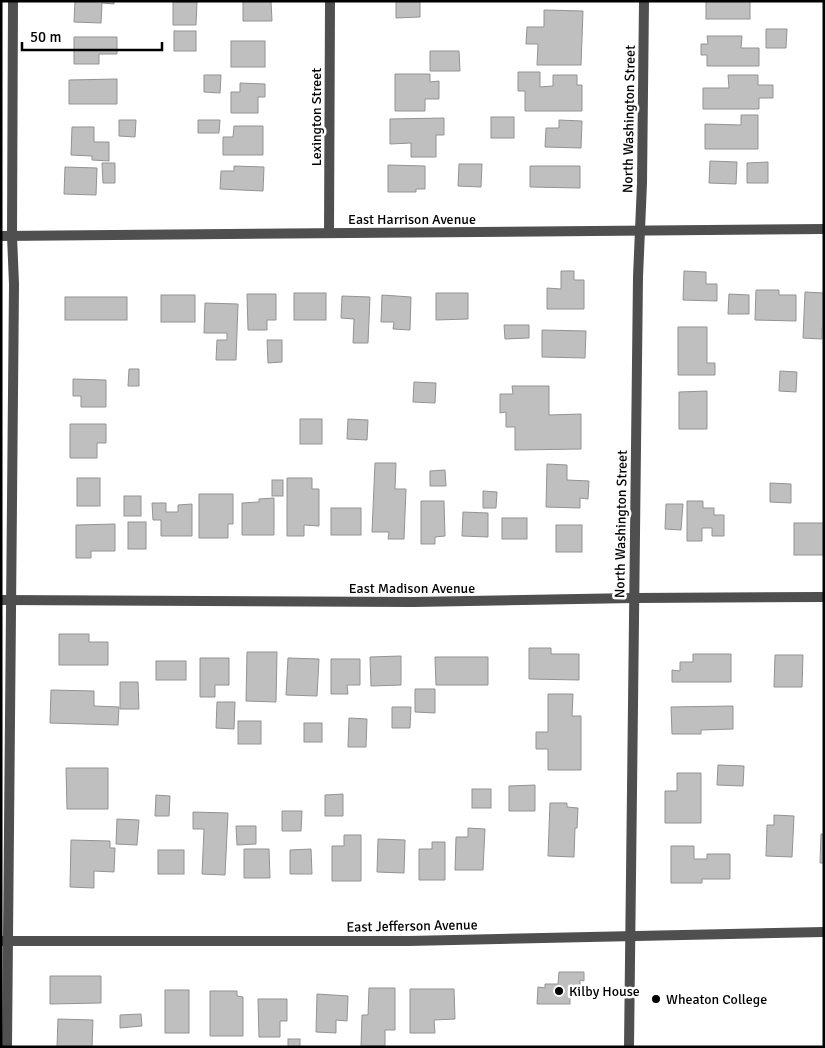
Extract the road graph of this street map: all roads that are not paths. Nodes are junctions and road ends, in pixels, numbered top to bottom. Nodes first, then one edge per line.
1 (14, 1) edge
2 (330, 1) edge
3 (644, 1) edge
4 (824, 230) edge
5 (640, 231) junction
6 (329, 233) junction
7 (6, 236) edge
8 (824, 597) edge
9 (634, 598) junction
10 (6, 600) edge
11 (824, 932) edge
12 (631, 937) junction
13 (5, 941) edge
14 (7, 1047) edge
15 (629, 1047) edge

1 - 7 street
2 - 6 street, Lexington Street
3 - 5 street, North Washington Street
4 - 5 street, East Harrison Avenue
5 - 6 street, East Harrison Avenue
5 - 9 street, North Washington Street
6 - 7 street, East Harrison Avenue
7 - 10 street
8 - 9 street, East Madison Avenue
9 - 10 street, East Madison Avenue
9 - 12 street, North Washington Street
10 - 13 street
11 - 12 street, East Jefferson Avenue
12 - 13 street, East Jefferson Avenue
12 - 15 street, North Washington Street
13 - 14 street

